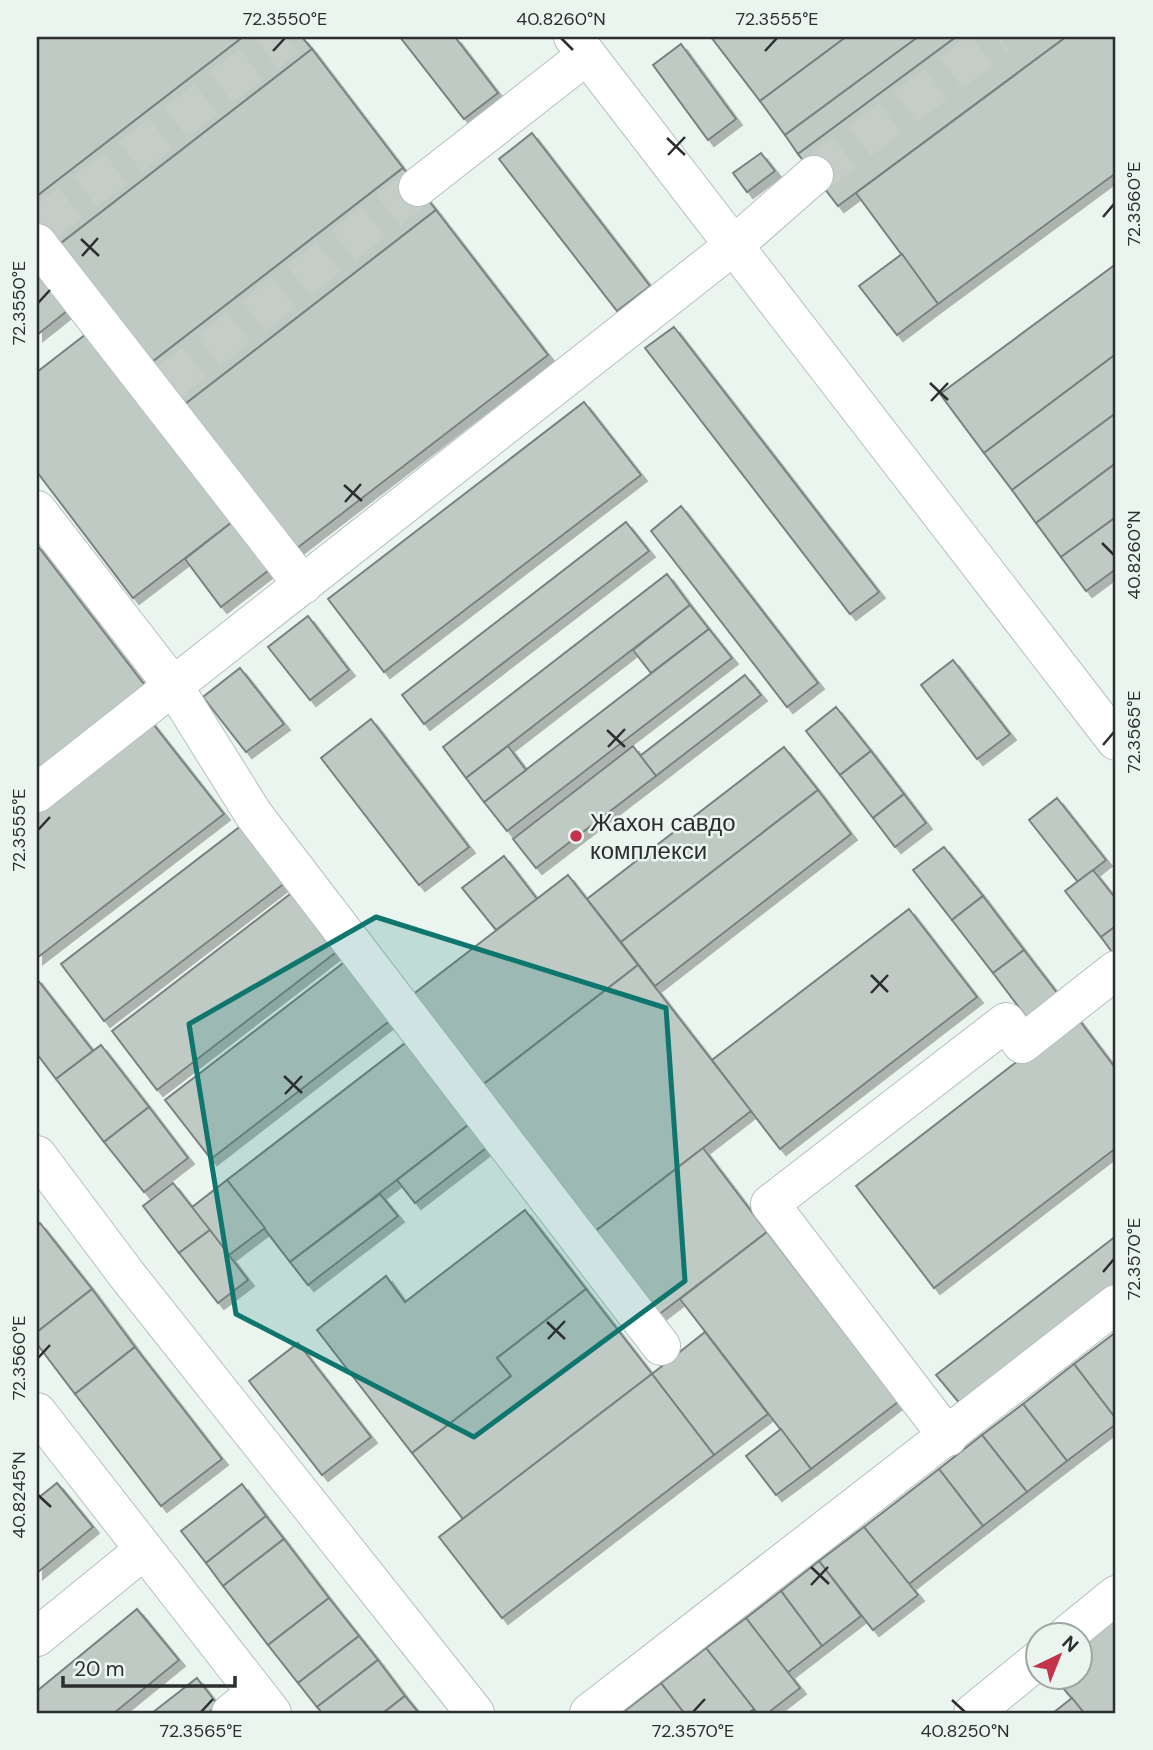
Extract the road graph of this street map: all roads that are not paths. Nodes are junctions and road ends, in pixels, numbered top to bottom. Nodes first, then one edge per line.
1 (580, 46) edge
2 (814, 176) tunnel mouth
3 (418, 187) tunnel mouth
4 (38, 233) edge
5 (733, 246) junction
6 (37, 510) edge
7 (303, 585) junction
8 (174, 687) junction
9 (1116, 741) edge
10 (37, 793) edge
11 (1116, 970) edge
12 (37, 1155) edge
13 (1116, 1304) edge
14 (661, 1346) dead end
15 (43, 1435) edge
16 (948, 1437) junction
17 (144, 1550) junction
18 (1116, 1595) edge
19 (1085, 1620) edge
20 (37, 1637) edge
21 (1024, 1671) edge
22 (253, 1707) edge
23 (475, 1713) edge
24 (589, 1713) edge
25 (973, 1713) edge

1 - 3 lane
1 - 5 lane
2 - 5 lane
4 - 7 lane
5 - 7 lane
5 - 9 lane
6 - 8 lane
7 - 8 lane
8 - 10 lane
8 - 14 lane
11 - 16 lane
12 - 23 lane
13 - 16 lane
15 - 17 lane
16 - 24 lane
17 - 20 lane
17 - 22 lane
18 - 19 lane
21 - 25 lane

